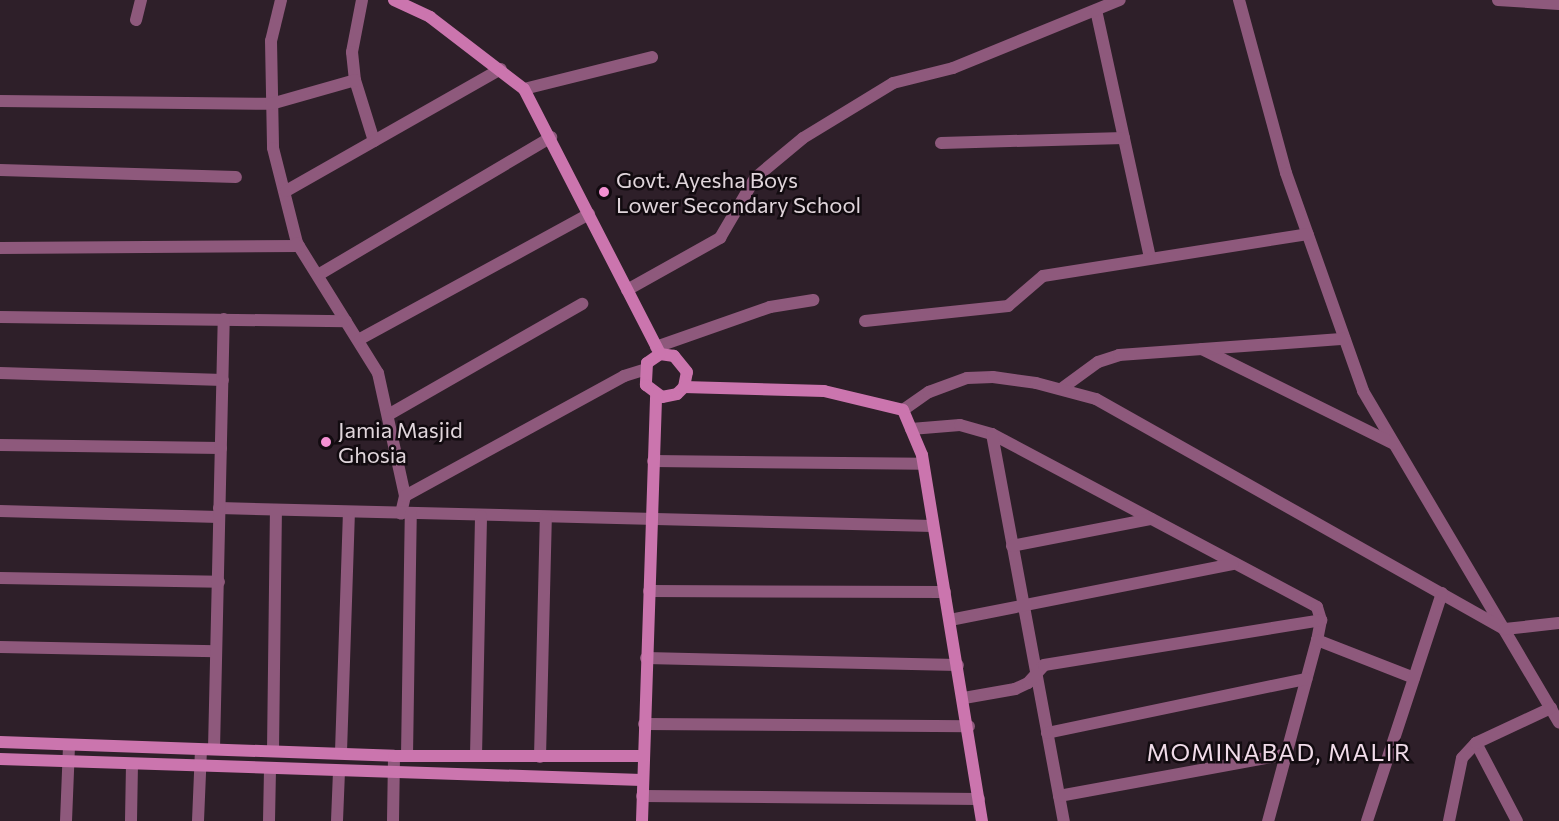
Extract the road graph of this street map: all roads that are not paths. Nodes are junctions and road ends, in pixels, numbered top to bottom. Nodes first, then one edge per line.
1 (141, 0) edge
2 (281, 0) edge
3 (362, 0) edge
4 (394, 0) edge
5 (1120, 0) edge
6 (1239, 0) edge
7 (1498, 0) edge
8 (1559, 4) edge
9 (1096, 10) junction
10 (136, 20) dead end
11 (652, 57) dead end
12 (501, 69) junction
13 (355, 80) junction
14 (524, 89) junction
15 (0, 101) edge
16 (271, 104) junction
17 (550, 137) junction
18 (1124, 138) junction
19 (374, 141) junction
20 (941, 143) dead end
21 (0, 170) edge
22 (236, 177) dead end
23 (286, 191) junction
24 (589, 214) junction
25 (1308, 234) junction
26 (299, 246) junction
27 (0, 248) edge
28 (1150, 257) junction
29 (318, 275) junction
30 (627, 291) junction
31 (813, 300) dead end
32 (582, 304) dead end
33 (0, 317) edge
34 (225, 318) junction
35 (346, 321) junction
36 (865, 321) dead end
37 (360, 339) junction
38 (1344, 339) junction
39 (1201, 348) junction
40 (658, 351) junction
41 (644, 370) junction
42 (0, 373) edge
43 (224, 380) junction
44 (684, 387) junction
45 (1061, 389) junction
46 (656, 395) junction
47 (903, 411) junction
48 (388, 415) junction
49 (911, 429) junction
50 (992, 434) junction
51 (1395, 444) junction
52 (0, 445) edge
53 (221, 448) junction
54 (653, 461) junction
55 (923, 464) junction
56 (405, 496) junction
57 (276, 510) junction
58 (0, 512) edge
59 (349, 512) junction
60 (219, 513) junction
61 (406, 514) junction
62 (481, 516) junction
63 (546, 518) junction
64 (1150, 519) junction
65 (651, 521) junction
66 (933, 526) junction
67 (1012, 546) junction
68 (1233, 564) junction
69 (0, 578) edge
70 (219, 582) junction
71 (649, 591) junction
72 (945, 592) junction
73 (1442, 593) junction
74 (1023, 605) junction
75 (950, 620) junction
76 (1321, 620) junction
77 (1559, 623) edge
78 (1505, 629) junction
79 (1317, 640) junction
80 (0, 646) edge
81 (216, 651) junction
82 (646, 658) junction
83 (958, 665) junction
84 (1035, 673) junction
85 (1414, 678) junction
86 (1306, 679) junction
87 (964, 698) junction
88 (1551, 708) junction
89 (1559, 722) edge
90 (644, 724) junction
91 (969, 726) junction
92 (1047, 733) junction
93 (0, 742) edge
94 (1476, 743) junction
95 (69, 746) junction
96 (207, 750) junction
97 (273, 751) junction
98 (341, 752) junction
99 (1287, 754) junction
100 (401, 756) junction
101 (476, 756) junction
102 (643, 756) junction
103 (540, 757) junction
104 (0, 759) edge
105 (69, 762) junction
106 (132, 766) junction
107 (200, 768) junction
108 (270, 768) junction
109 (339, 772) junction
110 (394, 774) junction
111 (642, 780) junction
112 (642, 796) junction
113 (1059, 796) junction
114 (979, 799) junction
115 (66, 821) edge
116 (131, 821) edge
117 (198, 821) edge
118 (269, 821) edge
119 (337, 821) edge
120 (393, 821) edge
121 (642, 821) edge
122 (982, 821) edge
123 (1064, 821) edge
124 (1267, 821) edge
125 (1367, 821) edge
126 (1449, 821) edge
127 (1517, 821) edge

1 - 10 street
2 - 16 street
3 - 13 street
4 - 12 street
5 - 9 street
6 - 25 street
7 - 8 street
9 - 18 street
9 - 30 street
11 - 14 street
12 - 14 street
12 - 19 street
13 - 16 street
13 - 19 street
14 - 17 street
15 - 16 street
16 - 23 street
17 - 24 street
17 - 29 street
18 - 20 street
18 - 28 street
19 - 23 street
21 - 22 street
23 - 26 street
24 - 30 street
24 - 37 street
25 - 28 street
25 - 38 street
26 - 27 street
26 - 29 street
28 - 36 street
29 - 35 street
30 - 40 street
31 - 40 street
32 - 48 street
33 - 34 street
34 - 35 street
34 - 43 street
35 - 37 street
37 - 48 street
38 - 39 street
38 - 51 street
39 - 45 street
39 - 51 street
40 - 41 street
40 - 44 street
41 - 46 street
41 - 56 street
42 - 43 street
43 - 53 street
44 - 46 street
44 - 47 street
45 - 47 street
45 - 73 street
46 - 54 street
47 - 49 street
48 - 56 street
49 - 50 street
49 - 55 street
50 - 64 street
50 - 67 street
51 - 78 street
52 - 53 street
53 - 60 street
54 - 55 street
54 - 65 street
55 - 66 street
56 - 61 street
57 - 59 street
57 - 60 street
57 - 97 street
58 - 60 street
59 - 61 street
59 - 98 street
60 - 70 street
61 - 62 street
61 - 100 street
62 - 63 street
62 - 101 street
63 - 65 street
63 - 103 street
64 - 67 street
64 - 68 street
65 - 66 street
65 - 71 street
66 - 72 street
67 - 74 street
68 - 74 street
68 - 76 street
69 - 70 street
70 - 81 street
71 - 72 street
71 - 82 street
72 - 75 street
73 - 78 street
73 - 85 street
74 - 75 street
74 - 84 street
75 - 83 street
76 - 79 street
76 - 84 street
77 - 78 street
78 - 88 street
79 - 85 street
79 - 86 street
80 - 81 street
81 - 96 street
82 - 83 street
82 - 90 street
83 - 87 street
84 - 87 street
84 - 92 street
85 - 125 street
86 - 92 street
86 - 99 street
87 - 91 street
88 - 89 street
88 - 94 street
90 - 91 street
90 - 102 street
91 - 114 street
92 - 113 street
93 - 95 street
94 - 126 street
94 - 127 street
95 - 96 street
95 - 105 street
96 - 97 street
96 - 107 street
97 - 98 street
98 - 100 street
99 - 113 street
99 - 124 street
100 - 101 street
100 - 110 street
101 - 103 street
102 - 103 street
102 - 111 street
104 - 105 street
105 - 106 street
105 - 115 street
106 - 107 street
106 - 116 street
107 - 108 street
107 - 117 street
108 - 109 street
108 - 118 street
109 - 110 street
109 - 119 street
110 - 111 street
110 - 120 street
111 - 112 street
112 - 114 street
112 - 121 street
113 - 123 street
114 - 122 street

